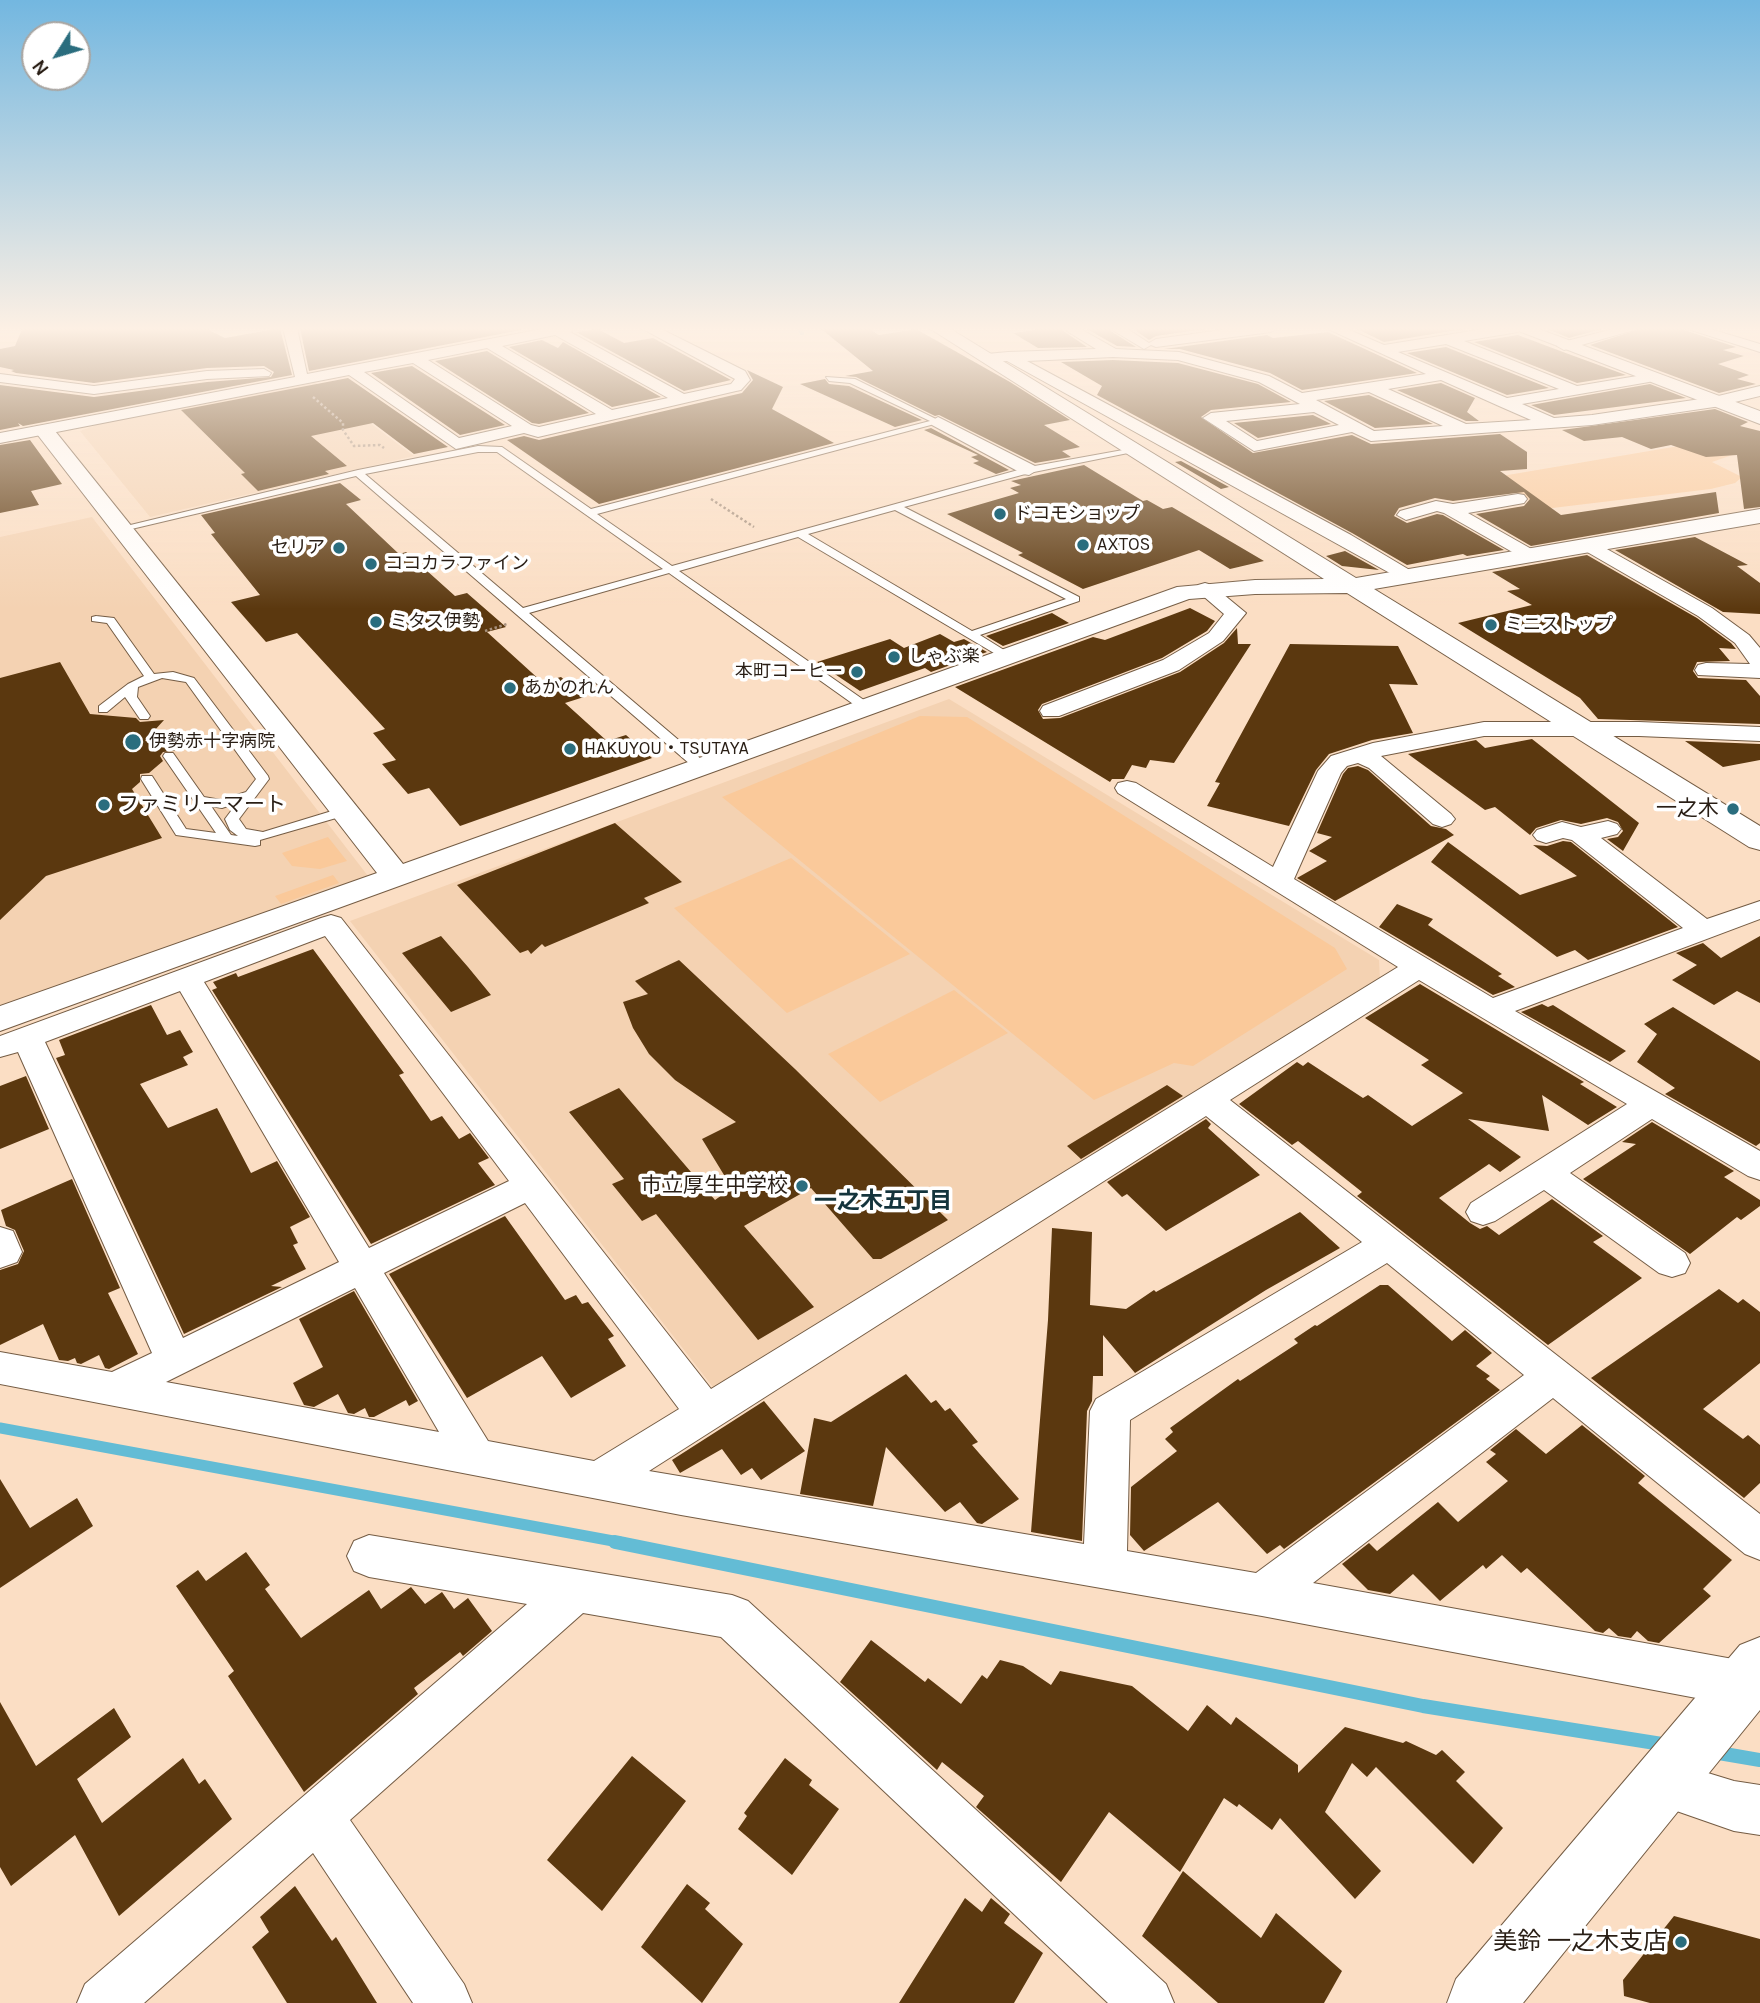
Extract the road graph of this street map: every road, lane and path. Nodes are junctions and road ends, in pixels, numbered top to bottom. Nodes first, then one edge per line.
1 (85, 421) edge
2 (341, 421) edge
3 (424, 421) edge
4 (515, 421) edge
5 (582, 421) edge
6 (1091, 421) edge
7 (1120, 421) edge
8 (1216, 421) edge
9 (1344, 421) edge
10 (1445, 421) edge
11 (1547, 421) edge
12 (1571, 421) edge
13 (938, 422) joint
14 (1553, 424) junction
15 (1354, 427) junction
16 (525, 428) junction
17 (44, 430) junction
18 (1466, 431) junction
19 (0, 438) edge
20 (1134, 451) junction
21 (404, 464) junction
22 (1030, 470) junction
23 (358, 473) junction
24 (693, 488) junction
25 (1518, 499) dead end
26 (895, 506) junction
27 (1454, 510) junction
28 (588, 513) junction
29 (1406, 515) dead end
30 (1760, 516) edge
31 (123, 528) junction
32 (759, 530) dead end
33 (799, 533) junction
34 (1589, 545) junction
35 (1528, 555) junction
36 (670, 570) junction
37 (1406, 576) junction
38 (1352, 586) junction
39 (1205, 589) junction
40 (521, 612) junction
41 (96, 619) dead end
42 (970, 635) junction
43 (1008, 657) junction
44 (1760, 663) edge
45 (1706, 670) dead end
46 (1760, 671) edge
47 (150, 677) junction
48 (132, 686) junction
49 (867, 708) junction
50 (103, 709) dead end
51 (1051, 711) dead end
52 (144, 716) dead end
53 (1582, 728) junction
54 (1760, 734) edge
55 (1359, 754) junction
56 (169, 756) dead end
57 (703, 768) junction
58 (147, 779) dead end
59 (1127, 788) dead end
60 (250, 795) junction
61 (199, 800) junction
62 (345, 811) junction
63 (235, 812) junction
64 (1443, 819) dead end
65 (216, 824) junction
66 (177, 826) junction
67 (1608, 829) dead end
68 (1546, 835) dead end
69 (1581, 835) junction
70 (227, 839) junction
71 (1760, 840) edge
72 (397, 877) junction
73 (1279, 882) junction
74 (1760, 909) edge
75 (1704, 931) junction
76 (1418, 967) junction
77 (187, 977) junction
78 (1490, 1010) junction
79 (9, 1034) edge
80 (1209, 1101) junction
81 (1651, 1104) junction
82 (1760, 1167) edge
83 (1544, 1172) junction
84 (531, 1185) junction
85 (1483, 1212) dead end
86 (0, 1241) edge
87 (1390, 1243) junction
88 (0, 1254) edge
89 (1672, 1263) dead end
90 (361, 1268) junction
91 (174, 1360) junction
92 (0, 1367) edge
93 (1554, 1375) junction
94 (115, 1389) junction
95 (705, 1412) junction
96 (474, 1455) junction
97 (601, 1479) junction
98 (1760, 1540) edge
99 (369, 1556) dead end
100 (1105, 1569) junction
101 (575, 1591) junction
102 (1262, 1595) junction
103 (1741, 1688) edge
104 (1665, 1780) junction
105 (1760, 1810) edge
106 (318, 1816) junction
107 (104, 2003) edge
108 (445, 2003) edge
109 (1147, 2003) edge
110 (1480, 2003) edge

1 - 17 street
2 - 21 path
3 - 16 street
4 - 16 street
5 - 16 street
6 - 20 street
7 - 37 street
8 - 15 street
9 - 15 street
10 - 18 street
11 - 14 street
12 - 14 street
13 - 22 street
13 - 24 lane
14 - 18 street
15 - 18 street
17 - 19 street
17 - 31 street
20 - 22 lane
20 - 38 street
21 - 23 lane
21 - 28 lane
22 - 26 lane
23 - 31 lane
23 - 40 lane
24 - 28 lane
24 - 32 path
25 - 27 street
26 - 33 lane
26 - 42 lane
27 - 29 street
27 - 35 street
28 - 36 lane
30 - 34 street
31 - 62 street
33 - 36 lane
33 - 42 lane
34 - 35 street
34 - 44 street
35 - 37 street
36 - 40 lane
36 - 49 lane
37 - 38 street
38 - 39 street
38 - 53 street
39 - 43 street
39 - 51 street
40 - 57 lane
41 - 47 lane
42 - 43 lane
43 - 49 street
45 - 46 street
47 - 48 lane
47 - 60 lane
48 - 50 lane
48 - 52 lane
49 - 57 street
53 - 54 street
53 - 55 street
53 - 71 street
55 - 64 street
55 - 73 street
56 - 61 lane
57 - 72 street
58 - 66 lane
59 - 73 street
60 - 61 lane
60 - 63 lane
61 - 65 lane
62 - 63 lane
62 - 70 lane
62 - 72 street
63 - 65 lane
65 - 66 lane
65 - 70 lane
66 - 70 lane
67 - 69 street
68 - 69 street
69 - 75 street
72 - 79 street
73 - 76 street
74 - 75 street
75 - 78 street
76 - 78 street
76 - 80 street
77 - 79 street
77 - 84 street
77 - 90 street
78 - 81 street
79 - 91 street
80 - 87 street
80 - 95 street
81 - 82 street
81 - 83 street
83 - 85 street
83 - 89 street
84 - 90 street
84 - 95 street
86 - 88 street
87 - 93 street
87 - 100 street
90 - 91 street
90 - 96 street
91 - 94 street
92 - 94 street
93 - 98 street
93 - 102 street
94 - 96 street
95 - 97 street
96 - 97 street
97 - 100 street
99 - 101 street
100 - 102 street
101 - 106 street
101 - 109 street
102 - 103 street
103 - 104 street
104 - 105 street
104 - 110 street
106 - 107 street
106 - 108 street

